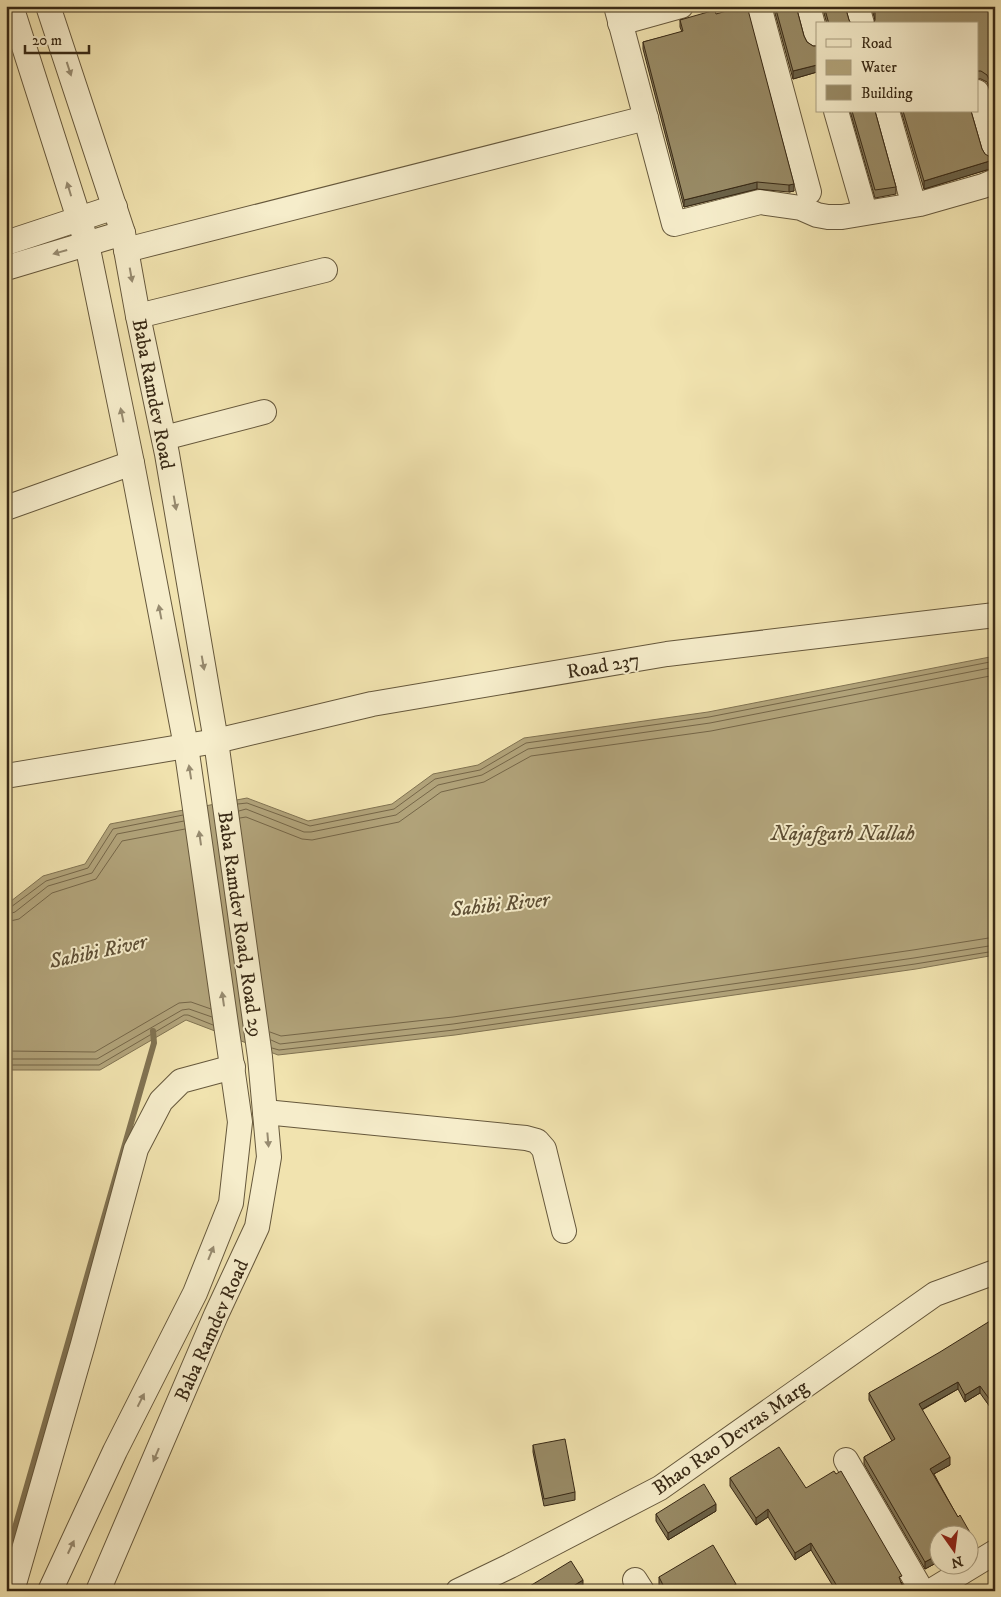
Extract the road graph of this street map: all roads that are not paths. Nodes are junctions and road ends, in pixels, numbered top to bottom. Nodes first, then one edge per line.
1 (12, 6) edge
2 (48, 6) edge
3 (681, 6) edge
4 (759, 6) edge
5 (808, 6) edge
6 (857, 6) edge
7 (618, 15) edge
8 (861, 22) edge
9 (816, 36) edge
10 (978, 95) edge
11 (836, 112) edge
12 (887, 112) edge
13 (646, 118) junction
14 (995, 152) edge
15 (995, 181) edge
16 (809, 192) dead end
17 (911, 195) dead end
18 (863, 205) dead end
19 (115, 207) junction
20 (79, 220) junction
21 (125, 241) junction
22 (6, 243) edge
23 (87, 244) junction
24 (6, 268) edge
25 (325, 270) dead end
26 (138, 316) junction
27 (264, 412) dead end
28 (164, 438) junction
29 (132, 463) junction
30 (6, 508) edge
31 (995, 615) edge
32 (216, 741) junction
33 (186, 746) junction
34 (6, 776) edge
35 (222, 792) joint
36 (232, 1064) junction
37 (261, 1064) junction
38 (265, 1112) junction
39 (564, 1231) dead end
40 (995, 1272) edge
41 (846, 1460) dead end
42 (995, 1552) edge
43 (12, 1591) edge
44 (50, 1591) edge
45 (98, 1591) edge
46 (458, 1591) edge
47 (922, 1591) edge
48 (931, 1591) edge

20 -> 1 street
2 -> 19 street, Baba Ramdev Road
3 - 7 street
4 - 16 street
5 - 9 street
6 - 8 street
7 - 13 street
10 - 14 street
11 - 18 street
12 - 17 street
13 - 15 street
13 - 21 street
19 - 20 street
19 - 21 street, Baba Ramdev Road
20 - 22 street
20 - 23 street
21 - 23 street
21 -> 26 street, Baba Ramdev Road
23 -> 24 street
29 -> 23 street
25 - 26 street
26 - 28 street, Baba Ramdev Road
27 - 28 street
28 -> 32 street, Baba Ramdev Road
29 - 30 street
33 -> 29 street
31 - 32 street, Road 237
32 - 33 street, Road 237
32 - 35 street, Baba Ramdev Road
33 - 34 street, Road 237
36 -> 33 street
35 - 37 street, Baba Ramdev Road, Road 29
36 - 37 street
36 - 43 street
44 -> 36 street
37 - 38 street, Baba Ramdev Road
38 - 39 street
38 -> 45 street, Baba Ramdev Road
40 - 46 street, Bhao Rao Devras Marg
41 - 47 street
42 - 48 street

